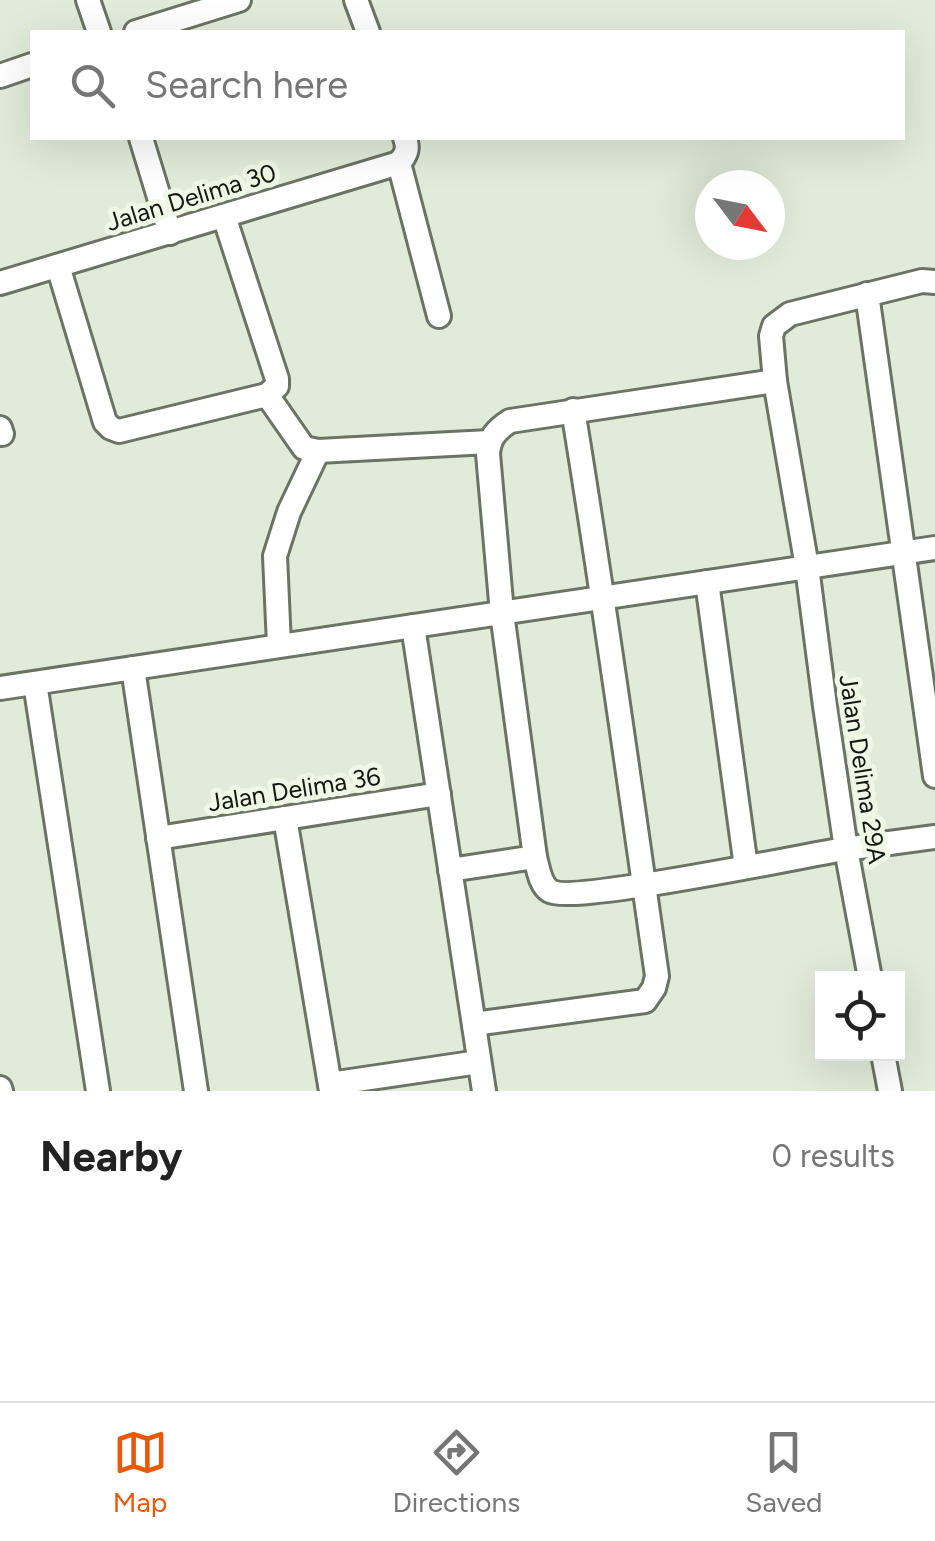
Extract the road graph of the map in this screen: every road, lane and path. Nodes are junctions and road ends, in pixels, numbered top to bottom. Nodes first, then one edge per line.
1 (88, 0) edge
2 (239, 0) edge
3 (356, 0) edge
4 (97, 30) edge
5 (142, 30) edge
6 (367, 30) edge
7 (30, 66) edge
8 (0, 76) edge
9 (142, 140) edge
10 (406, 140) edge
11 (399, 163) junction
12 (224, 216) junction
13 (170, 232) junction
14 (58, 266) junction
15 (935, 282) edge
16 (0, 283) edge
17 (867, 294) junction
18 (439, 316) dead end
19 (776, 380) junction
20 (268, 395) junction
21 (574, 410) junction
22 (489, 442) junction
23 (318, 451) junction
24 (935, 548) edge
25 (903, 552) junction
26 (807, 567) junction
27 (707, 582) junction
28 (604, 597) junction
29 (502, 612) junction
30 (413, 626) junction
31 (279, 644) junction
32 (133, 668) junction
33 (35, 683) junction
34 (0, 688) edge
35 (935, 776) edge
36 (438, 794) junction
37 (285, 818) junction
38 (935, 837) edge
39 (158, 838) junction
40 (846, 849) junction
41 (535, 858) junction
42 (746, 867) junction
43 (450, 870) junction
44 (644, 884) junction
45 (869, 971) edge
46 (474, 1024) junction
47 (884, 1061) edge
48 (480, 1062) junction
49 (330, 1088) edge
50 (98, 1091) edge
51 (196, 1091) edge
52 (484, 1091) edge
53 (890, 1091) edge

1 - 4 street
2 - 5 street
3 - 6 street
7 - 8 street
9 - 13 street
10 - 11 street
11 - 12 street, Jalan Delima 30
11 - 18 street
12 - 13 street, Jalan Delima 30
12 - 20 street
13 - 14 street, Jalan Delima 30
14 - 16 street, Jalan Delima 30
14 - 20 street
15 - 17 street, Jalan Delima 29A
17 - 19 street, Jalan Delima 29A
17 - 25 street
19 - 21 street
19 - 26 street, Jalan Delima 29A
20 - 23 street
21 - 22 street
21 - 28 street
22 - 23 street
22 - 29 street
23 - 31 street
24 - 25 street
25 - 26 street
25 - 35 street
26 - 27 street
26 - 40 street, Jalan Delima 29A
27 - 28 street
27 - 42 street
28 - 29 street
28 - 44 street
29 - 30 street
29 - 41 street
30 - 31 street
30 - 36 street
31 - 32 street
32 - 33 street
32 - 39 street
33 - 34 street
33 - 50 street
36 - 37 street, Jalan Delima 36
36 - 43 street
37 - 39 street, Jalan Delima 36
37 - 49 street
38 - 40 street
39 - 51 street
40 - 42 street
40 - 45 street, Jalan Delima 29A
41 - 43 street
41 - 44 street
42 - 44 street
43 - 46 street
44 - 46 street
46 - 48 street
47 - 53 street
48 - 49 street
48 - 52 street

